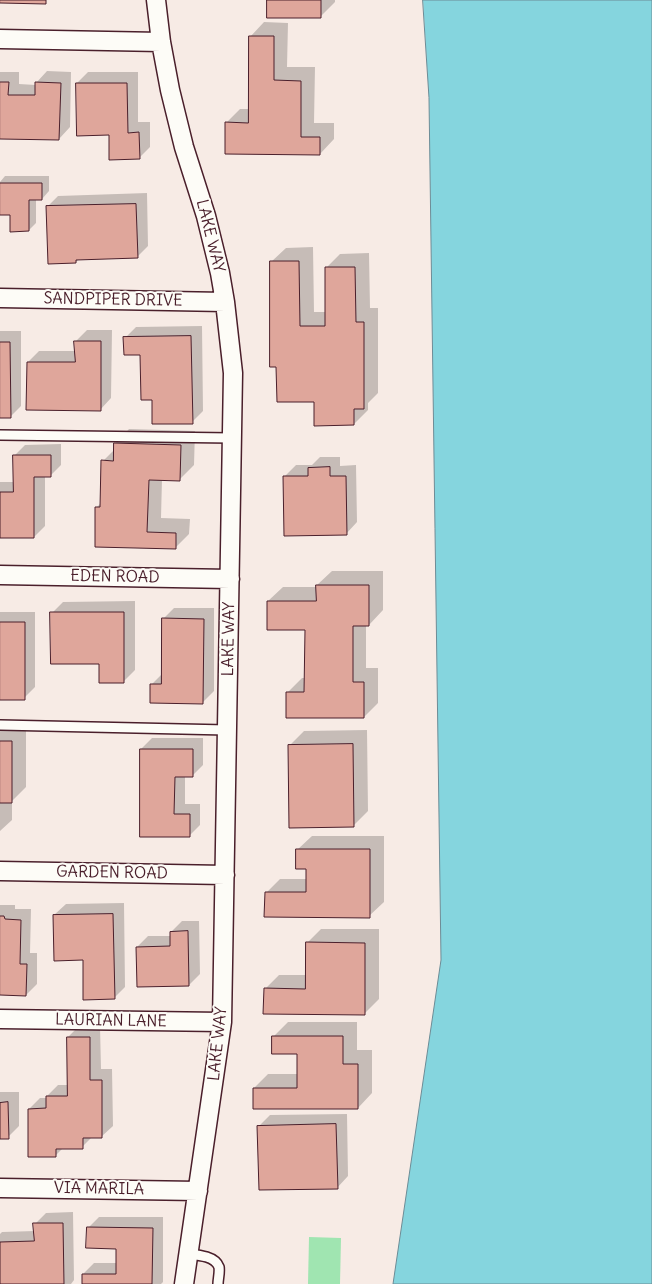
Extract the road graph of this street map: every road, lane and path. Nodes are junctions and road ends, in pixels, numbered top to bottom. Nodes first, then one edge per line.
1 (156, 0) edge
2 (0, 39) edge
3 (161, 42) junction
4 (0, 298) edge
5 (225, 302) junction
6 (0, 435) edge
7 (232, 438) junction
8 (0, 575) edge
9 (230, 579) junction
10 (0, 725) edge
11 (228, 730) junction
12 (0, 871) edge
13 (225, 875) junction
14 (0, 1019) edge
15 (222, 1022) junction
16 (0, 1188) edge
17 (198, 1191) junction
18 (188, 1254) junction
19 (184, 1284) edge
20 (218, 1284) edge

1 - 3 street, LAKE WAY
2 - 3 street
3 - 5 street, LAKE WAY
4 - 5 street, SANDPIPER DRIVE
5 - 7 street, LAKE WAY
6 - 7 lane
7 - 9 street, LAKE WAY
8 - 9 street, EDEN ROAD
9 - 11 street, LAKE WAY
10 - 11 lane
11 - 13 street, LAKE WAY
12 - 13 street, GARDEN ROAD
13 - 15 street, LAKE WAY
14 - 15 street, LAURIAN LANE
15 - 17 street, LAKE WAY
16 - 17 street, VIA MARILA
17 - 18 street, LAKE WAY
18 - 19 street, LAKE WAY
18 - 20 lane

